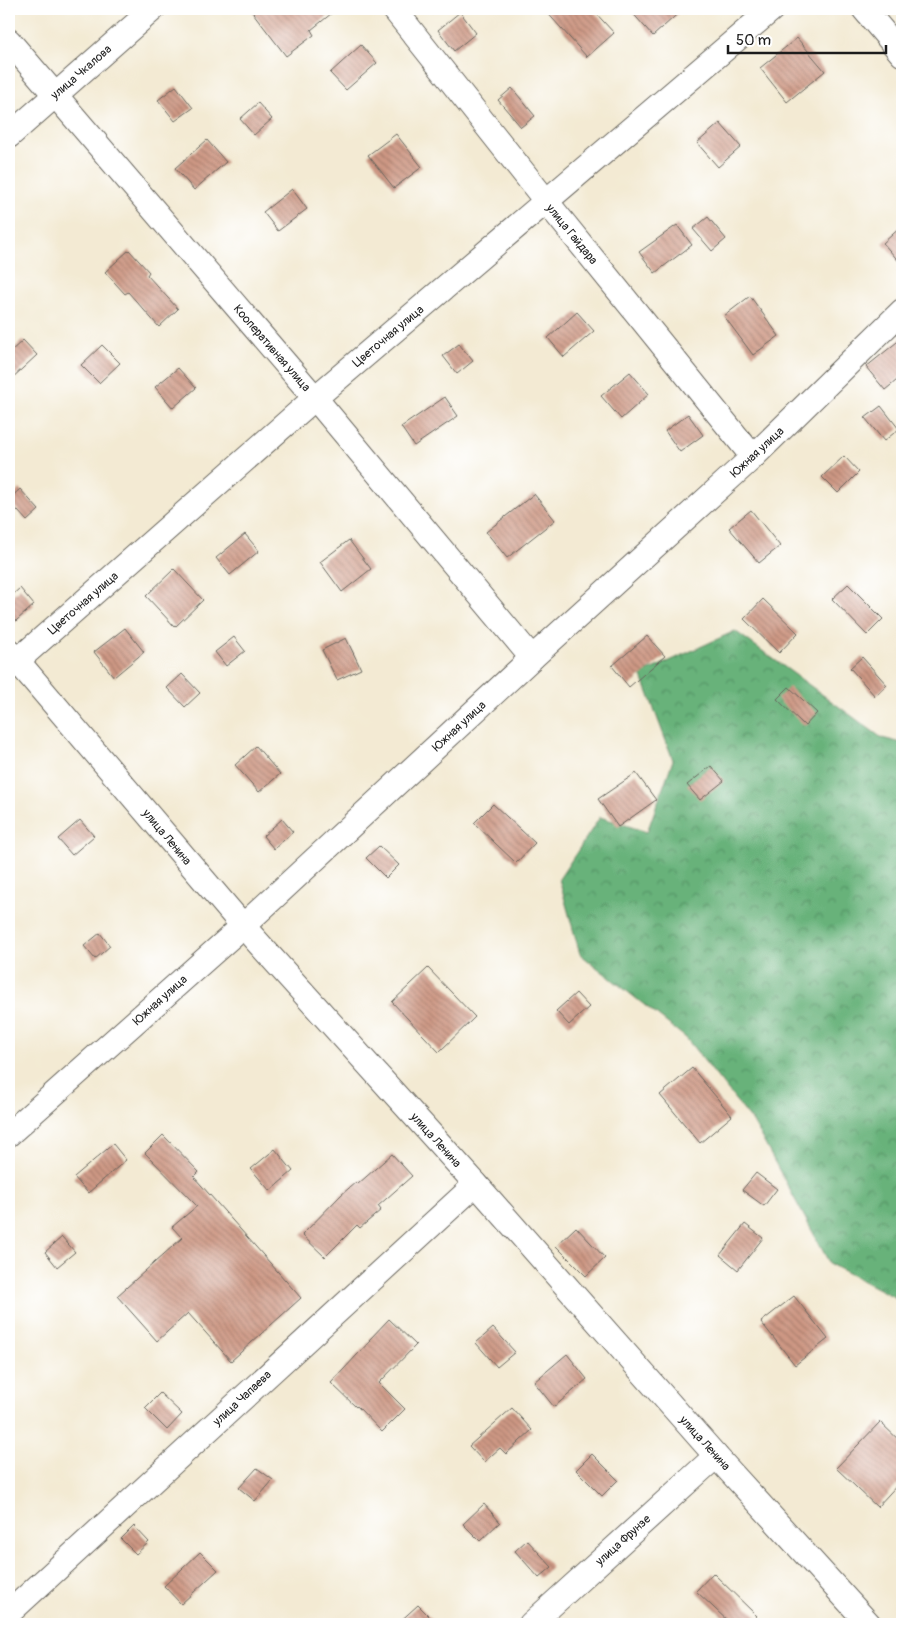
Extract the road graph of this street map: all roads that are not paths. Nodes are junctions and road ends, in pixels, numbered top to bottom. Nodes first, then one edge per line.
1 (153, 9) edge
2 (394, 9) edge
3 (772, 9) edge
4 (864, 9) edge
5 (9, 41) edge
6 (902, 54) edge
7 (55, 95) junction
8 (9, 136) edge
9 (546, 201) junction
10 (902, 311) edge
11 (315, 398) junction
12 (753, 457) junction
13 (532, 658) junction
14 (12, 660) edge
15 (243, 926) junction
16 (9, 1134) edge
17 (476, 1184) junction
18 (716, 1456) junction
19 (9, 1613) edge
20 (531, 1624) edge
21 (869, 1624) edge

1 - 7 street, улица Чкалова
2 - 9 street, улица Гайдара
3 - 9 street, Цветочная улица
4 - 6 street
5 - 7 street, Кооперативная улица
7 - 8 street, улица Чкалова
7 - 11 street, Кооперативная улица
9 - 11 street, Цветочная улица
9 - 12 street, улица Гайдара
10 - 12 street, Южная улица
11 - 13 street, Кооперативная улица
11 - 14 street, Цветочная улица
12 - 13 street, Южная улица
13 - 15 street, Южная улица
14 - 15 street, улица Ленина
15 - 16 street, Южная улица
15 - 17 street, улица Ленина
17 - 18 street, улица Ленина
17 - 19 street, улица Чапаева
18 - 20 street, улица Фрунзе
18 - 21 street, улица Ленина

